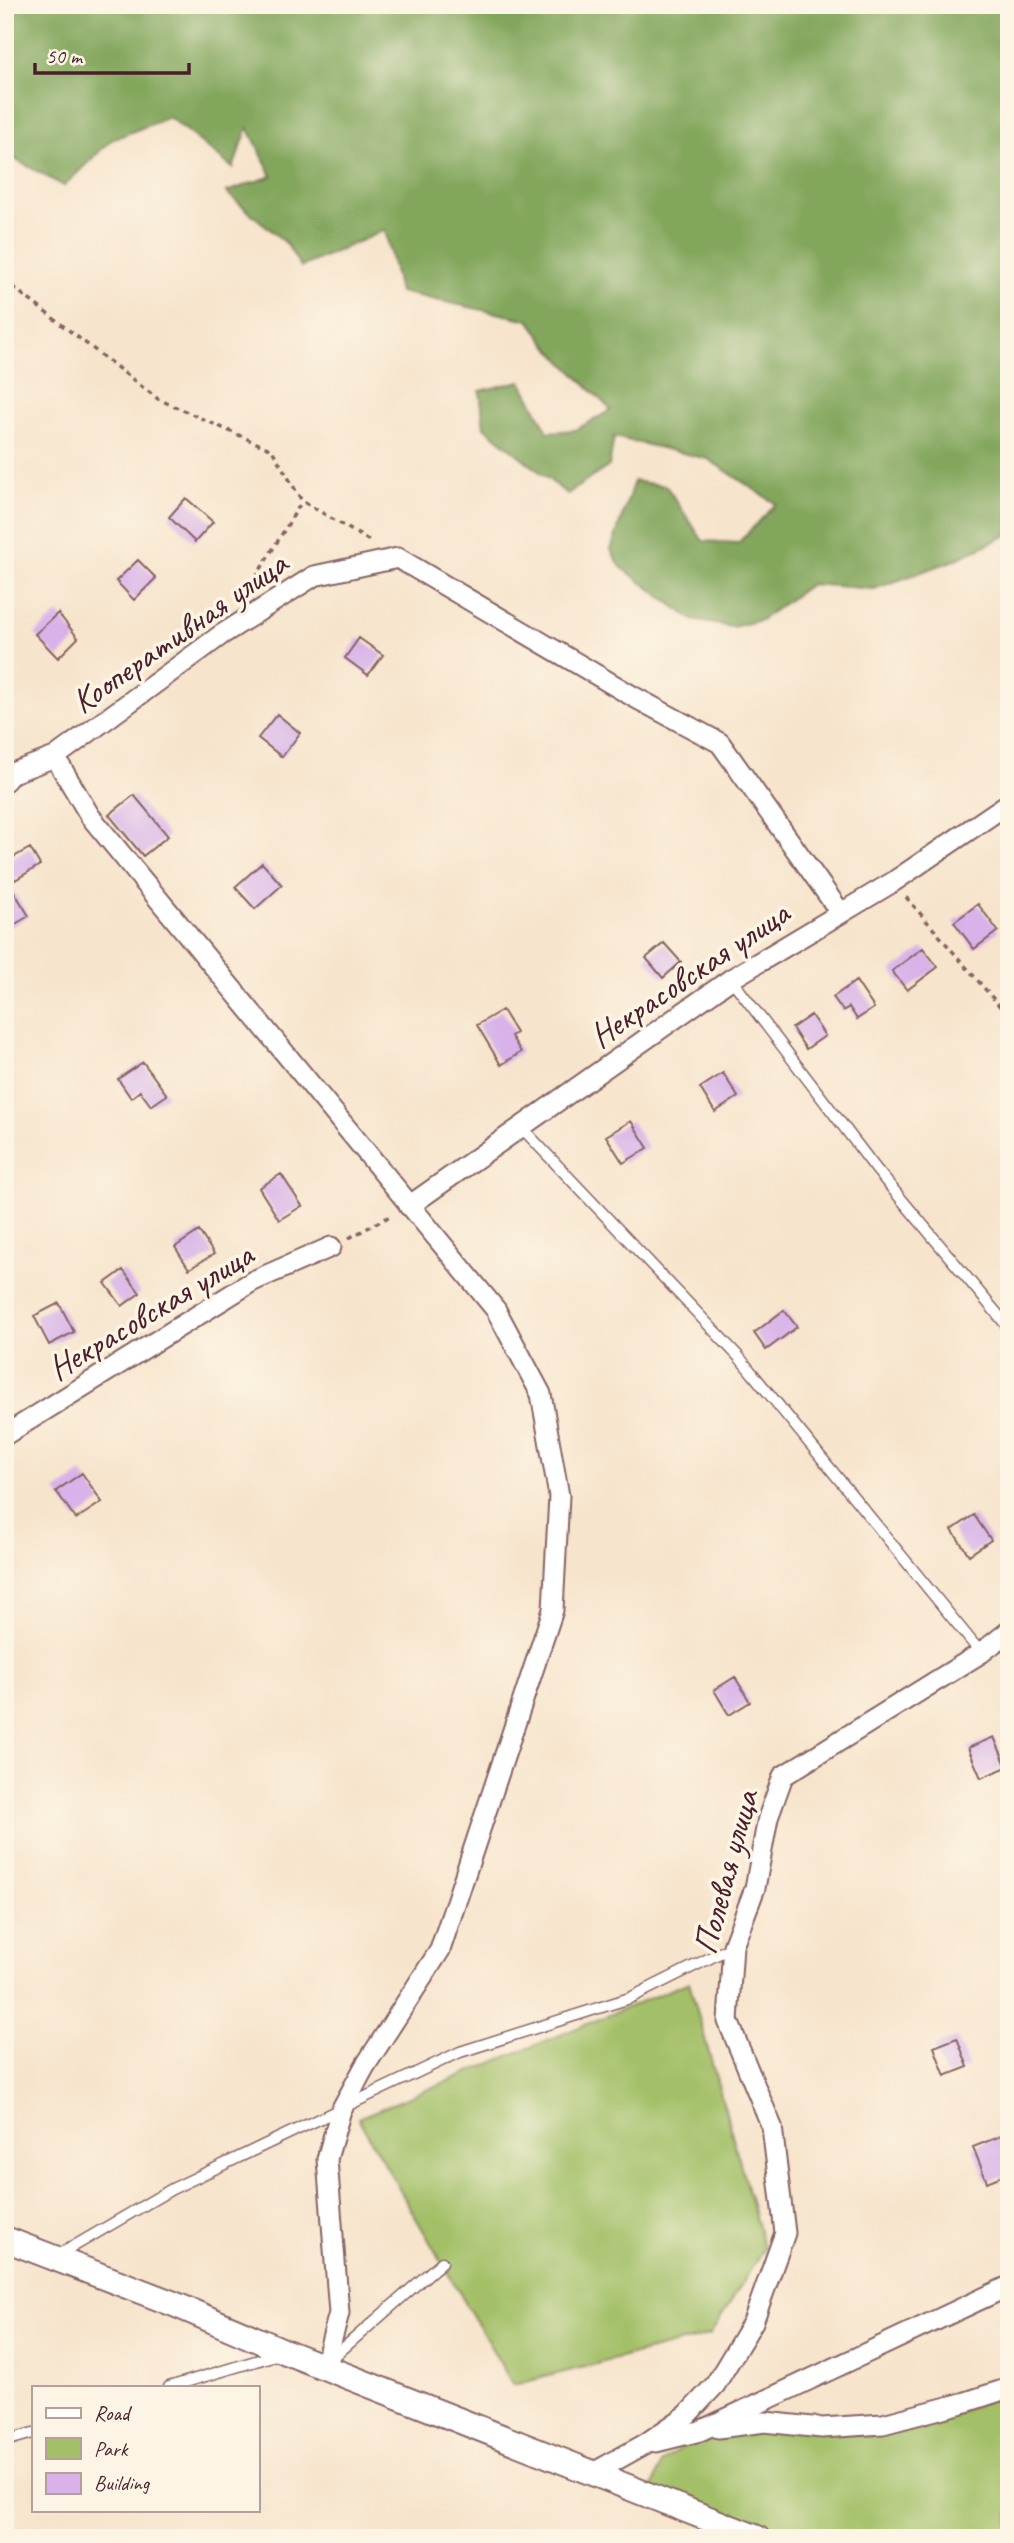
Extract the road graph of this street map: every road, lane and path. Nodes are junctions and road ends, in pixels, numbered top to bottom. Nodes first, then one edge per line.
1 (5, 281) edge
2 (302, 502) junction
3 (398, 558) junction
4 (241, 601) dead end
5 (55, 757) junction
6 (5, 781) edge
7 (1009, 803) edge
8 (893, 882) junction
9 (840, 912) junction
10 (731, 979) junction
11 (1009, 1017) edge
12 (521, 1126) junction
13 (409, 1206) junction
14 (331, 1247) joint
15 (1009, 1328) edge
16 (5, 1435) edge
17 (1009, 1631) edge
18 (981, 1653) junction
19 (733, 1946) junction
20 (341, 2110) junction
21 (5, 2239) edge
22 (53, 2258) junction
23 (442, 2262) dead end
24 (1009, 2286) edge
25 (286, 2352) junction
26 (325, 2365) junction
27 (172, 2386) edge
28 (1009, 2388) edge
29 (700, 2431) junction
30 (32, 2432) edge
31 (5, 2441) edge
32 (645, 2444) junction
33 (593, 2473) junction
34 (757, 2538) edge

1 - 2 path
2 - 3 path
2 - 4 path
3 - 5 street, Кооперативная улица
3 - 9 street
5 - 6 street, Кооперативная улица
5 - 13 street
7 - 8 street, Некрасовская улица
8 - 9 street, Некрасовская улица
8 - 11 path
9 - 10 street, Некрасовская улица
10 - 12 street, Некрасовская улица
10 - 15 lane
12 - 13 street, Некрасовская улица
12 - 18 lane
13 - 14 path
13 - 20 street
14 - 16 street, Некрасовская улица
17 - 18 street, Полевая улица
18 - 19 street, Полевая улица
19 - 20 lane
19 - 32 street, Полевая улица
20 - 22 lane
20 - 26 street
21 - 22 street
22 - 25 street
23 - 26 lane
24 - 29 street, Полевая улица
25 - 26 street
25 - 27 lane
26 - 33 street
28 - 29 street
29 - 32 street, Полевая улица
30 - 31 lane
32 - 33 street, Полевая улица
33 - 34 street

